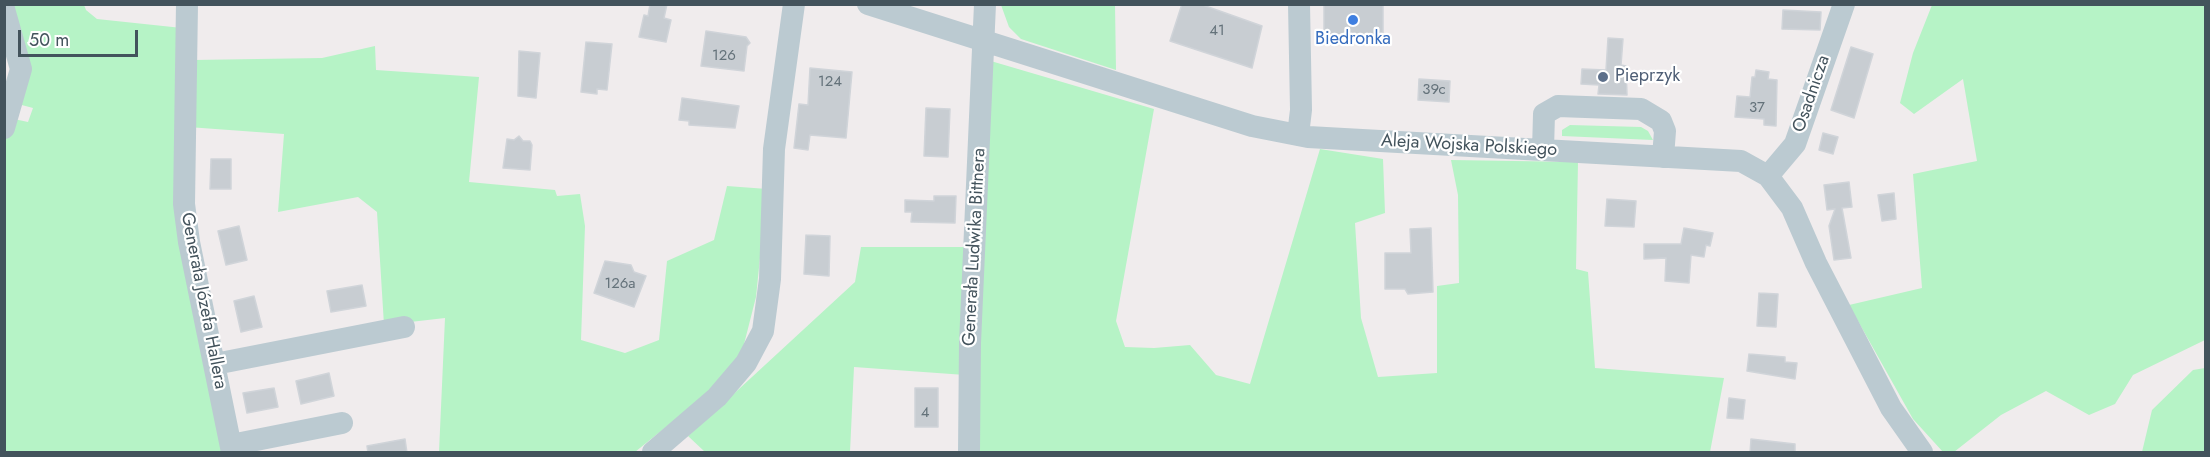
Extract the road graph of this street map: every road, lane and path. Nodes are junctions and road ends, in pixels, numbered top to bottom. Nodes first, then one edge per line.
1 (187, 4) edge
2 (794, 4) edge
3 (868, 4) edge
4 (984, 4) edge
5 (1299, 4) edge
6 (1844, 4) edge
7 (4, 9) edge
8 (985, 41) junction
9 (4, 128) edge
10 (1298, 135) junction
11 (1543, 150) junction
12 (1663, 157) junction
13 (1768, 176) junction
14 (404, 327) dead end
15 (215, 364) junction
16 (342, 423) dead end
17 (231, 449) edge
18 (653, 453) edge
19 (969, 453) edge
20 (1922, 453) edge

1 - 15 street, Generała Józefa Hallera
2 - 18 street
3 - 8 street, Aleja Wojska Polskiego
4 - 8 street, Generała Ludwika Bittnera
5 - 10 street
6 - 13 street, Osadnicza
7 - 9 street
8 - 10 street, Aleja Wojska Polskiego
8 - 19 street, Generała Ludwika Bittnera
10 - 11 street, Aleja Wojska Polskiego
11 - 12 street, Aleja Wojska Polskiego
11 - 12 street
12 - 13 street, Aleja Wojska Polskiego
13 - 20 street, Aleja Wojska Polskiego
14 - 15 street
15 - 17 street, Generała Józefa Hallera
16 - 17 street

